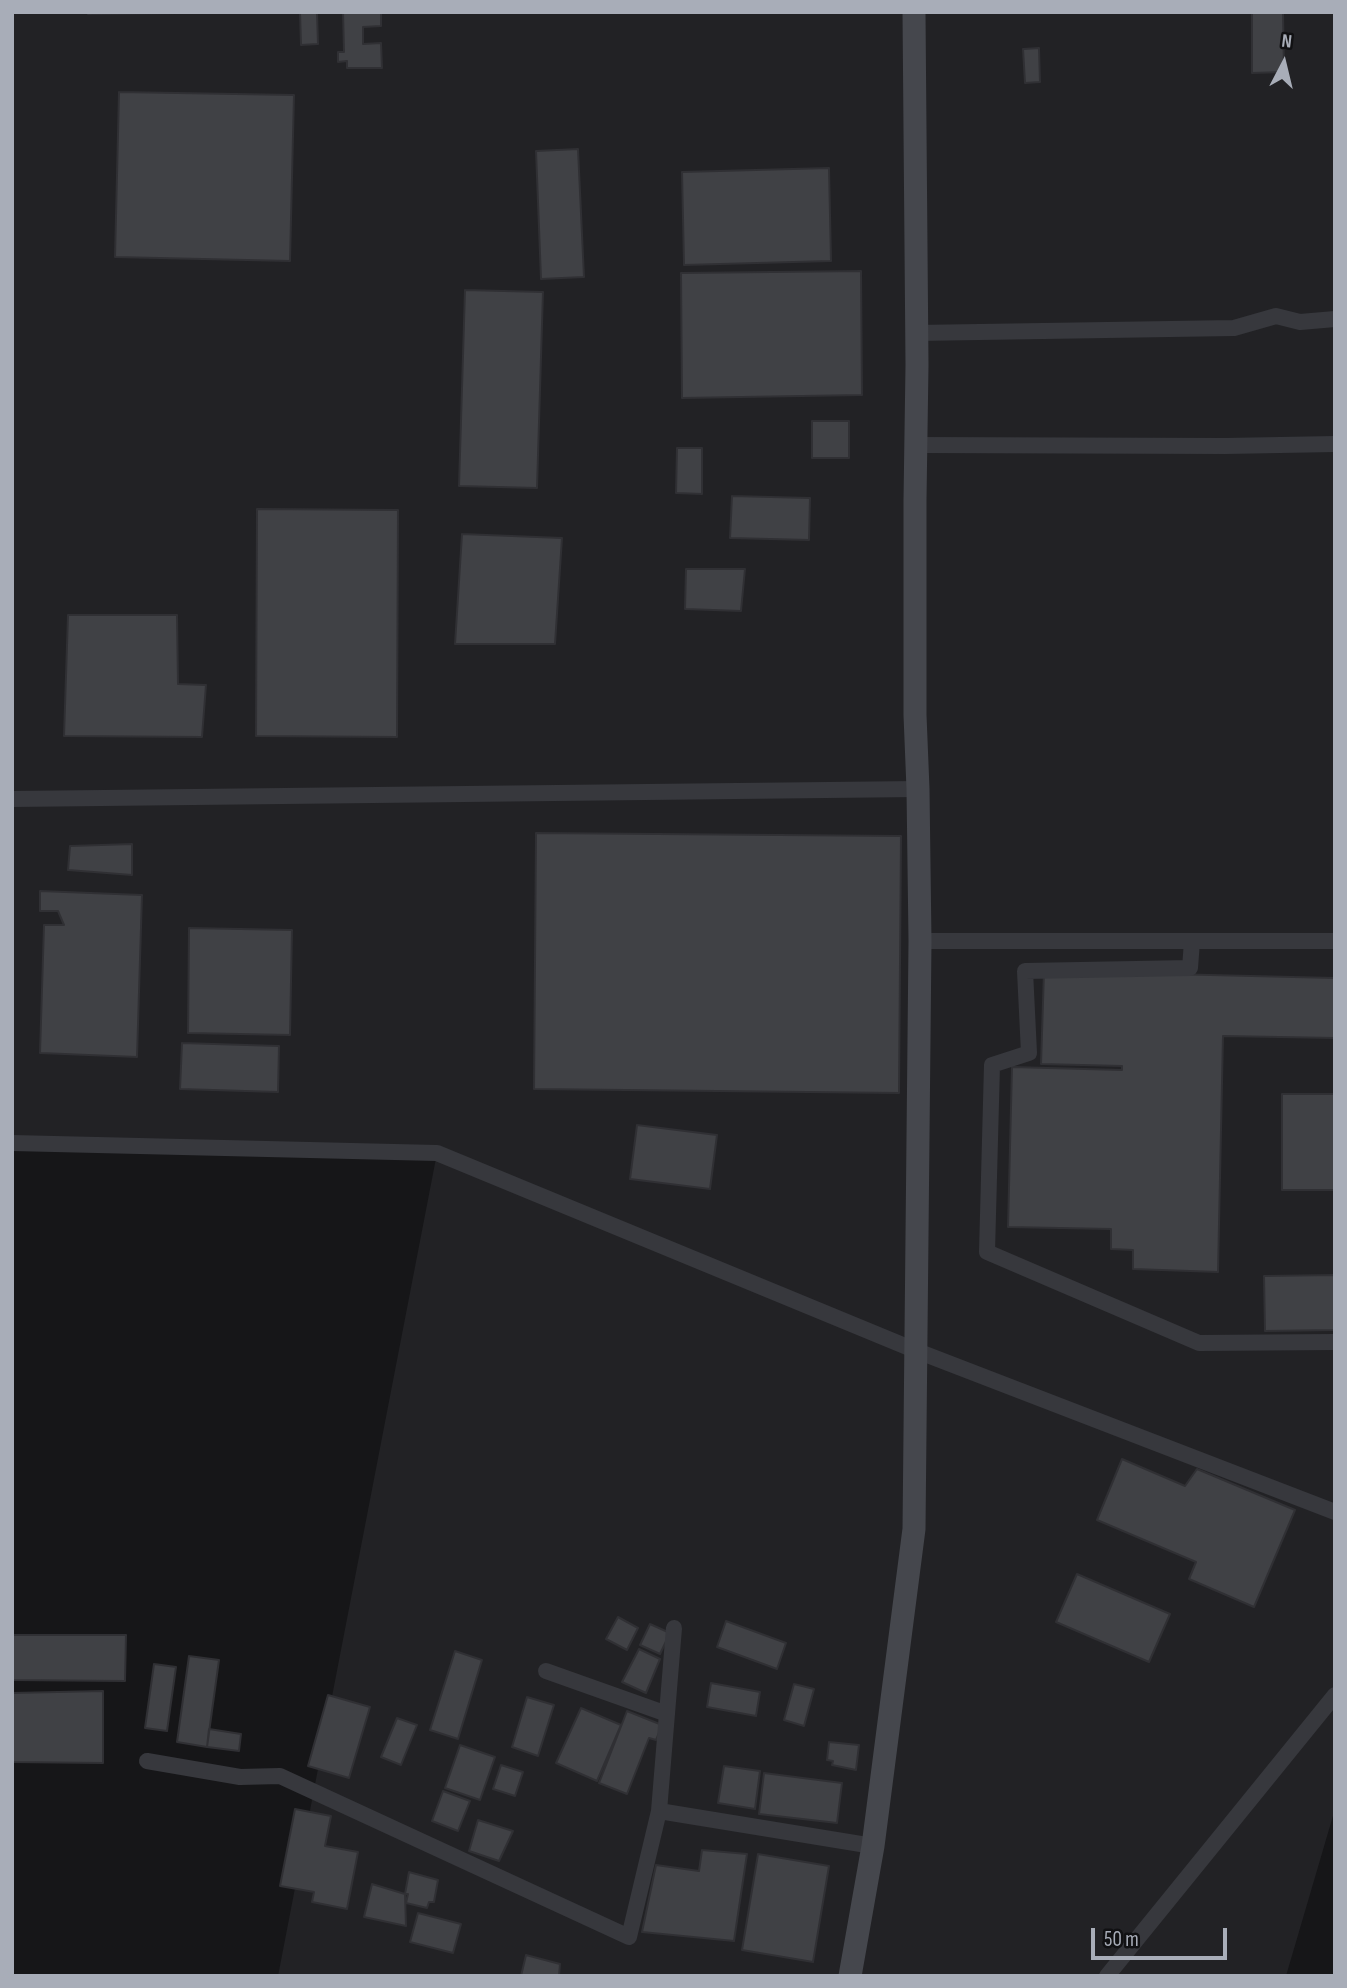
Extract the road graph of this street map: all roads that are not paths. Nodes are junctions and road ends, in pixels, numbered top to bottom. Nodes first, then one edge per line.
1 (914, 12) edge
2 (1335, 319) edge
3 (916, 332) junction
4 (1335, 444) edge
5 (916, 445) junction
6 (918, 789) junction
7 (12, 799) edge
8 (920, 941) junction
9 (1192, 941) junction
10 (1335, 941) edge
11 (12, 1143) edge
12 (1335, 1342) edge
13 (917, 1351) junction
14 (1335, 1512) edge
15 (674, 1628) dead end
16 (546, 1671) dead end
17 (1335, 1695) edge
18 (667, 1714) junction
19 (147, 1761) dead end
20 (659, 1811) junction
21 (873, 1846) junction
22 (850, 1976) edge
23 (1107, 1976) edge

1 - 3 main road
2 - 3 street
3 - 5 main road
4 - 5 street
5 - 6 main road
6 - 7 street
6 - 8 main road
8 - 9 street
8 - 13 main road
9 - 10 street
9 - 12 street
11 - 13 street
13 - 14 street
13 - 21 main road
15 - 18 street
16 - 18 street
17 - 23 street
18 - 20 street
19 - 20 street
20 - 21 street
21 - 22 main road

